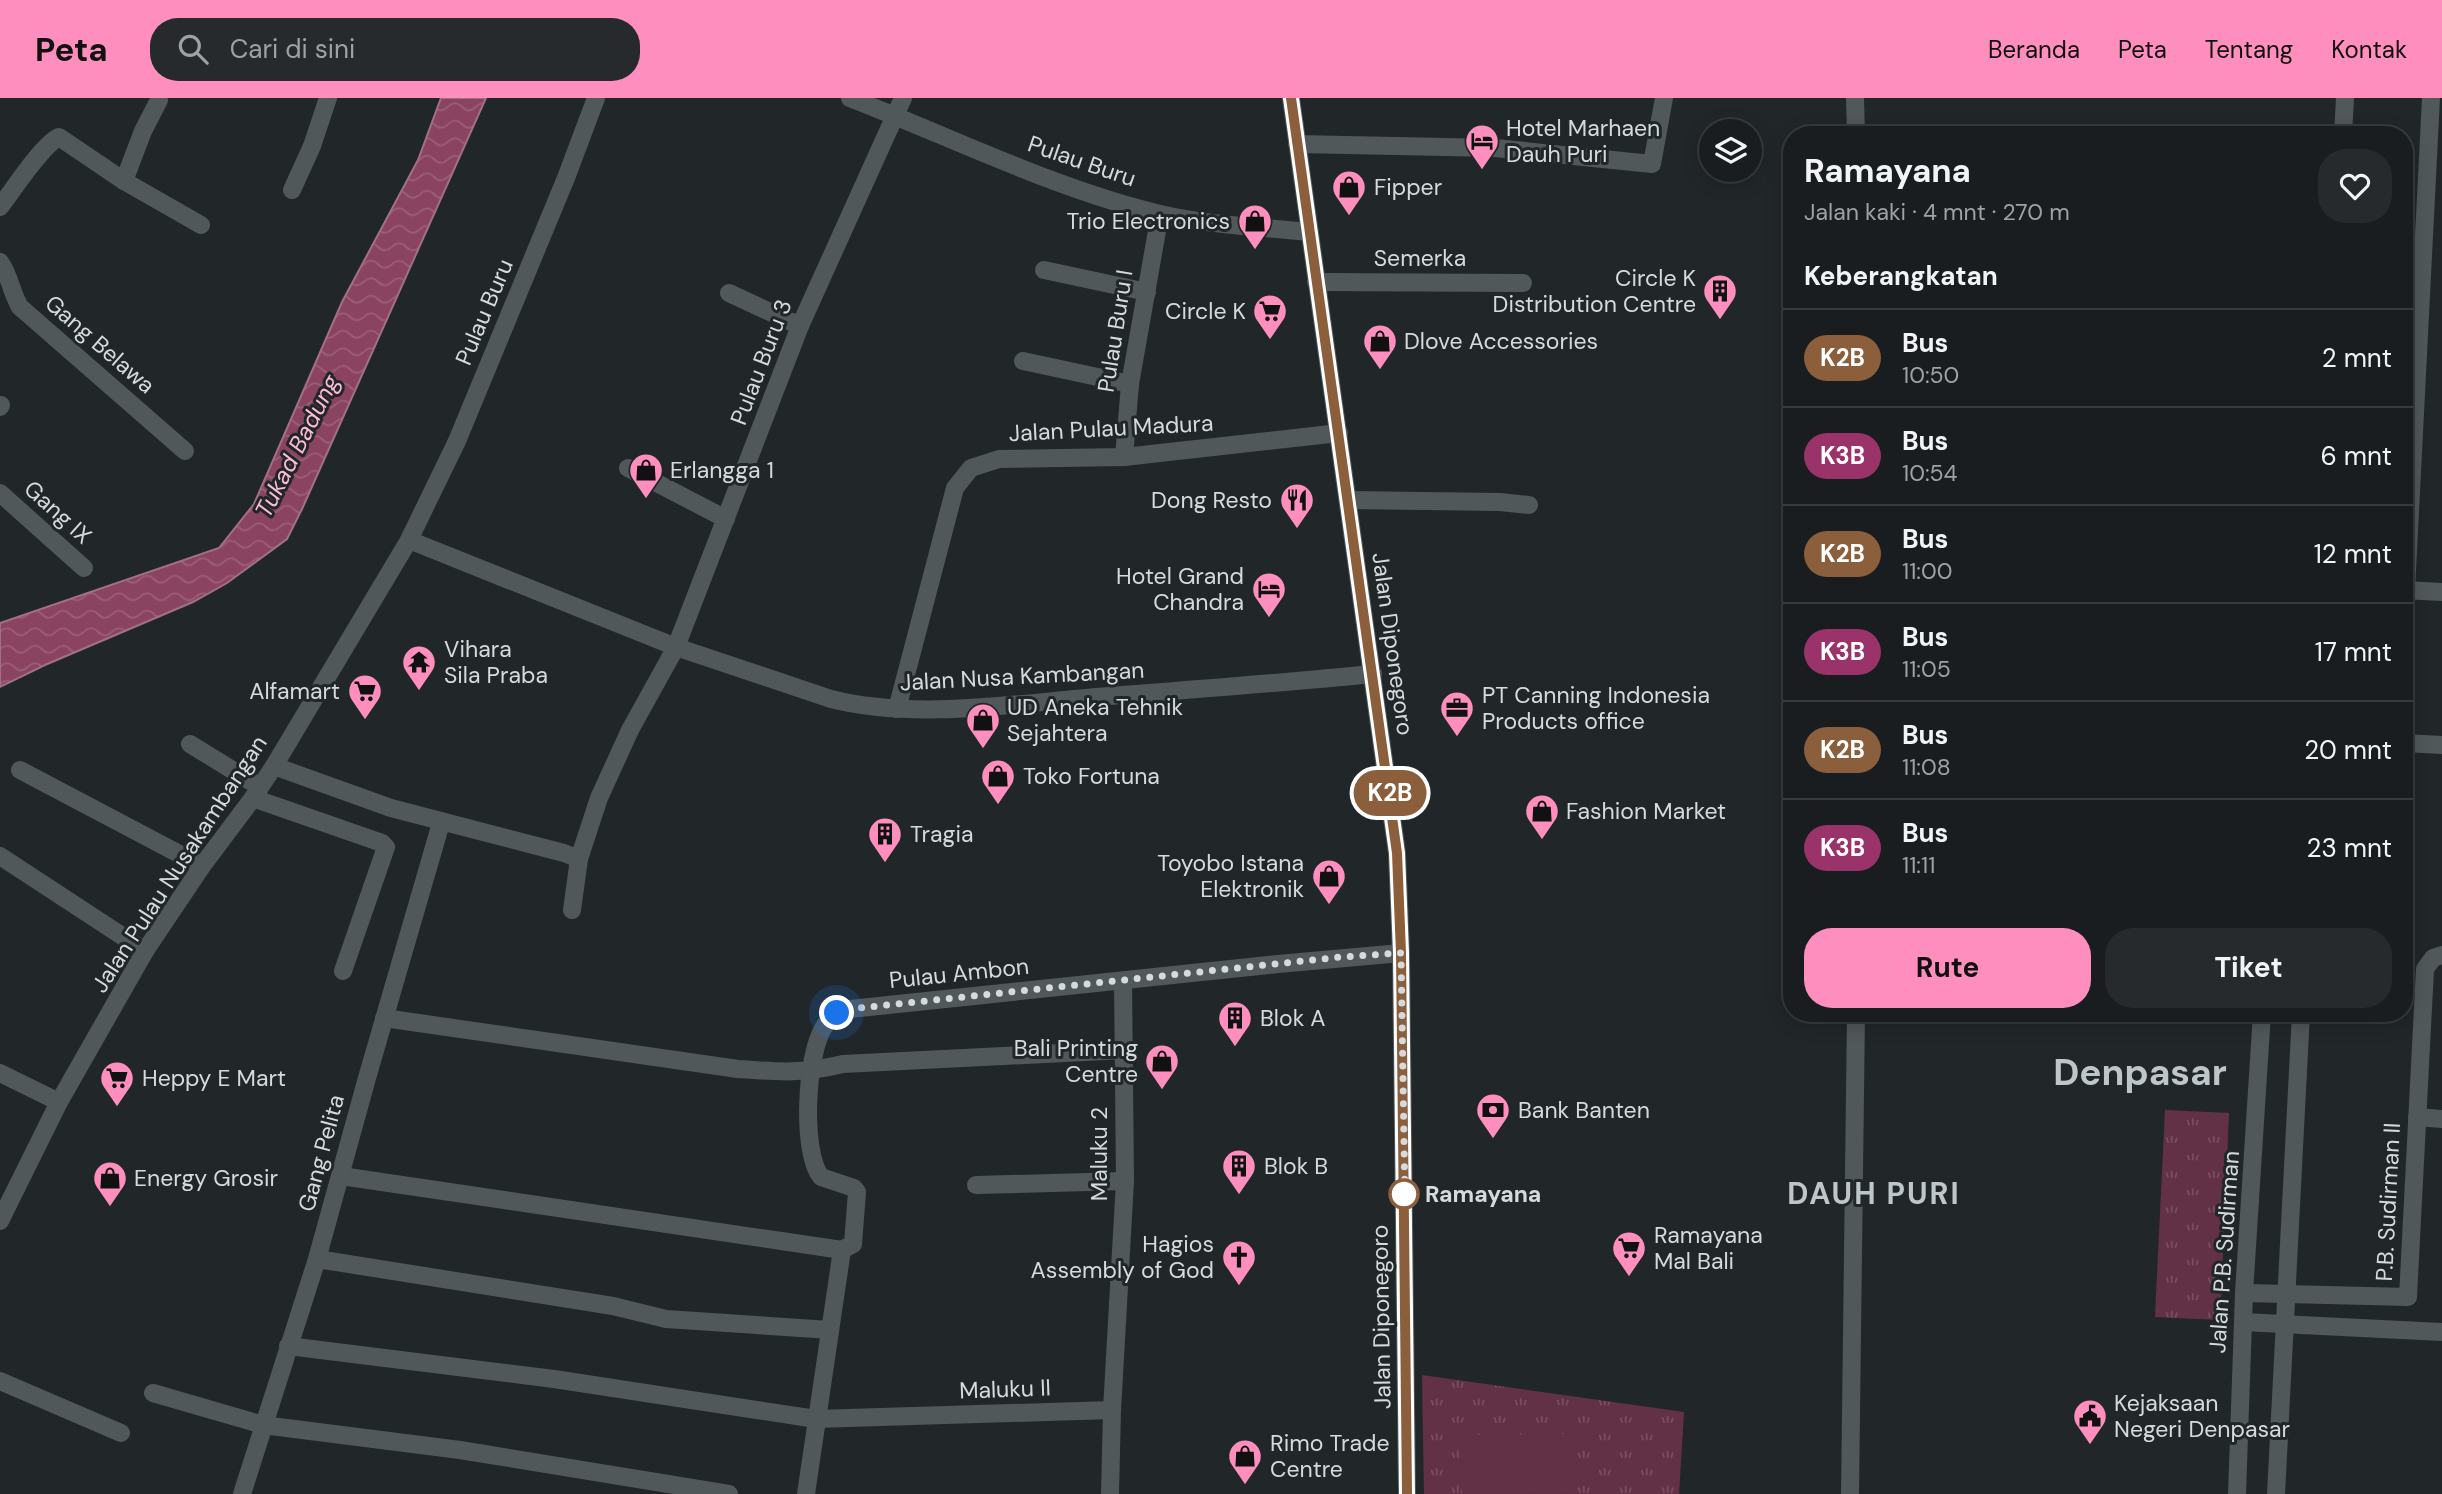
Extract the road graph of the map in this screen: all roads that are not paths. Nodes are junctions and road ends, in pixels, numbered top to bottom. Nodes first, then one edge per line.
1 (328, 98) edge
2 (596, 98) edge
3 (850, 98) edge
4 (902, 98) edge
5 (1291, 98) edge
6 (1664, 98) edge
7 (1855, 98) edge
8 (2345, 98) edge
9 (2431, 98) edge
10 (159, 100) dead end
11 (894, 115) junction
12 (1856, 126) edge
13 (2343, 126) edge
14 (1297, 144) junction
15 (124, 181) junction
16 (292, 190) dead end
17 (0, 208) edge
18 (1160, 214) junction
19 (201, 225) dead end
20 (1308, 232) junction
21 (0, 262) edge
22 (1044, 270) dead end
23 (1316, 282) junction
24 (1523, 283) dead end
25 (1147, 292) junction
26 (729, 293) dead end
27 (800, 326) junction
28 (1023, 361) dead end
29 (1130, 384) junction
30 (1339, 433) junction
31 (2413, 439) edge
32 (185, 451) dead end
33 (1124, 457) junction
34 (628, 468) dead end
35 (0, 493) edge
36 (1348, 500) junction
37 (1529, 505) dead end
38 (726, 519) junction
39 (409, 540) junction
40 (84, 568) dead end
41 (2413, 591) edge
42 (2442, 593) edge
43 (676, 647) junction
44 (1373, 674) junction
45 (897, 709) junction
46 (2413, 743) edge
47 (190, 744) dead end
48 (2442, 745) edge
49 (274, 766) junction
50 (20, 770) dead end
51 (257, 792) junction
52 (442, 823) junction
53 (0, 856) edge
54 (579, 859) junction
55 (202, 866) junction
56 (572, 910) dead end
57 (145, 951) junction
58 (1401, 953) junction
59 (2442, 955) edge
60 (343, 971) dead end
61 (1123, 981) junction
62 (384, 1018) junction
63 (1856, 1022) edge
64 (2261, 1022) edge
65 (2301, 1022) edge
66 (1124, 1050) junction
67 (810, 1071) junction
68 (0, 1073) edge
69 (59, 1102) junction
70 (2417, 1118) junction
71 (2442, 1119) edge
72 (341, 1176) junction
73 (1125, 1181) junction
74 (976, 1185) dead end
75 (0, 1221) edge
76 (842, 1250) junction
77 (317, 1259) junction
78 (2244, 1293) junction
79 (2287, 1294) junction
80 (2243, 1322) junction
81 (2286, 1324) junction
82 (830, 1330) junction
83 (2442, 1332) edge
84 (288, 1346) junction
85 (0, 1381) edge
86 (153, 1394) dead end
87 (1112, 1410) junction
88 (817, 1419) junction
89 (263, 1425) junction
90 (121, 1433) dead end
91 (242, 1494) edge
92 (729, 1494) edge
93 (806, 1494) edge
94 (1110, 1494) edge
95 (1407, 1494) edge
96 (1850, 1494) edge
97 (2237, 1494) edge
98 (2276, 1494) edge

1 - 16 street
2 - 39 street, Pulau Buru
3 - 11 street, Pulau Buru
4 - 11 street, Pulau Buru 3
5 - 14 street, Jalan Diponegoro
6 - 14 street
7 - 12 street
8 - 13 street
9 - 31 street
10 - 15 street
11 - 18 street, Pulau Buru
11 - 27 street, Pulau Buru 3
14 - 20 street, Jalan Diponegoro
15 - 17 street
15 - 19 street
18 - 20 street, Pulau Buru
18 - 25 street, Pulau Buru I
20 - 23 street, Jalan Diponegoro
21 - 32 street, Gang Belawa
22 - 25 street
23 - 24 street, Semerka
23 - 30 street, Jalan Diponegoro
25 - 29 street, Pulau Buru I
26 - 27 street
27 - 38 street, Pulau Buru 3
28 - 29 street
29 - 33 street, Pulau Buru I
30 - 33 street, Jalan Pulau Madura
30 - 36 street, Jalan Diponegoro
33 - 45 street, Jalan Pulau Madura
34 - 38 street
35 - 40 street, Gang IX
36 - 37 street
36 - 44 street, Jalan Diponegoro
38 - 43 street, Pulau Buru 3
39 - 43 street, Jalan Nusa Kambangan
39 - 49 street, Jalan Pulau Nusakambangan
41 - 42 street
43 - 45 street, Jalan Nusa Kambangan
43 - 54 street, Pulau Buru 3
44 - 45 street, Jalan Nusa Kambangan
44 - 58 street, Jalan Diponegoro
46 - 48 street
47 - 51 street
49 - 51 street, Jalan Pulau Nusakambangan
49 - 52 street
50 - 55 street
51 - 55 street, Jalan Pulau Nusakambangan
51 - 60 street
52 - 54 street
52 - 62 street, Gang Pelita
53 - 57 street
54 - 56 street, Pulau Buru 3
55 - 57 street, Jalan Pulau Nusakambangan
57 - 69 street, Jalan Pulau Nusakambangan
58 - 61 street, Pulau Ambon
58 - 95 street, Jalan Diponegoro
59 - 70 street, P.B. Sudirman II
61 - 66 street, Maluku 2
61 - 67 street, Pulau Ambon
62 - 67 street
62 - 72 street, Gang Pelita
63 - 96 street
64 - 78 street, Jalan P.B. Sudirman
65 - 79 street
66 - 67 street
66 - 73 street, Maluku 2
67 - 76 street, Pulau Ambon
68 - 69 street
69 - 75 street, Jalan Pulau Nusakambangan
70 - 71 street
70 - 79 street, P.B. Sudirman II
72 - 76 street
72 - 77 street, Gang Pelita
73 - 74 street
73 - 87 street, Maluku 2
76 - 82 street, Pulau Ambon
77 - 82 street
77 - 84 street, Gang Pelita
78 - 79 street, P.B. Sudirman II
78 - 80 street, Jalan P.B. Sudirman
79 - 81 street
80 - 81 street
80 - 97 street, Jalan P.B. Sudirman
81 - 83 street
81 - 98 street
82 - 88 street, Pulau Ambon
84 - 88 street, Maluku II
84 - 89 street, Gang Pelita
85 - 90 street
86 - 89 street
87 - 88 street, Maluku II
87 - 94 street
88 - 93 street, Pulau Ambon
89 - 91 street, Gang Pelita
89 - 92 street

